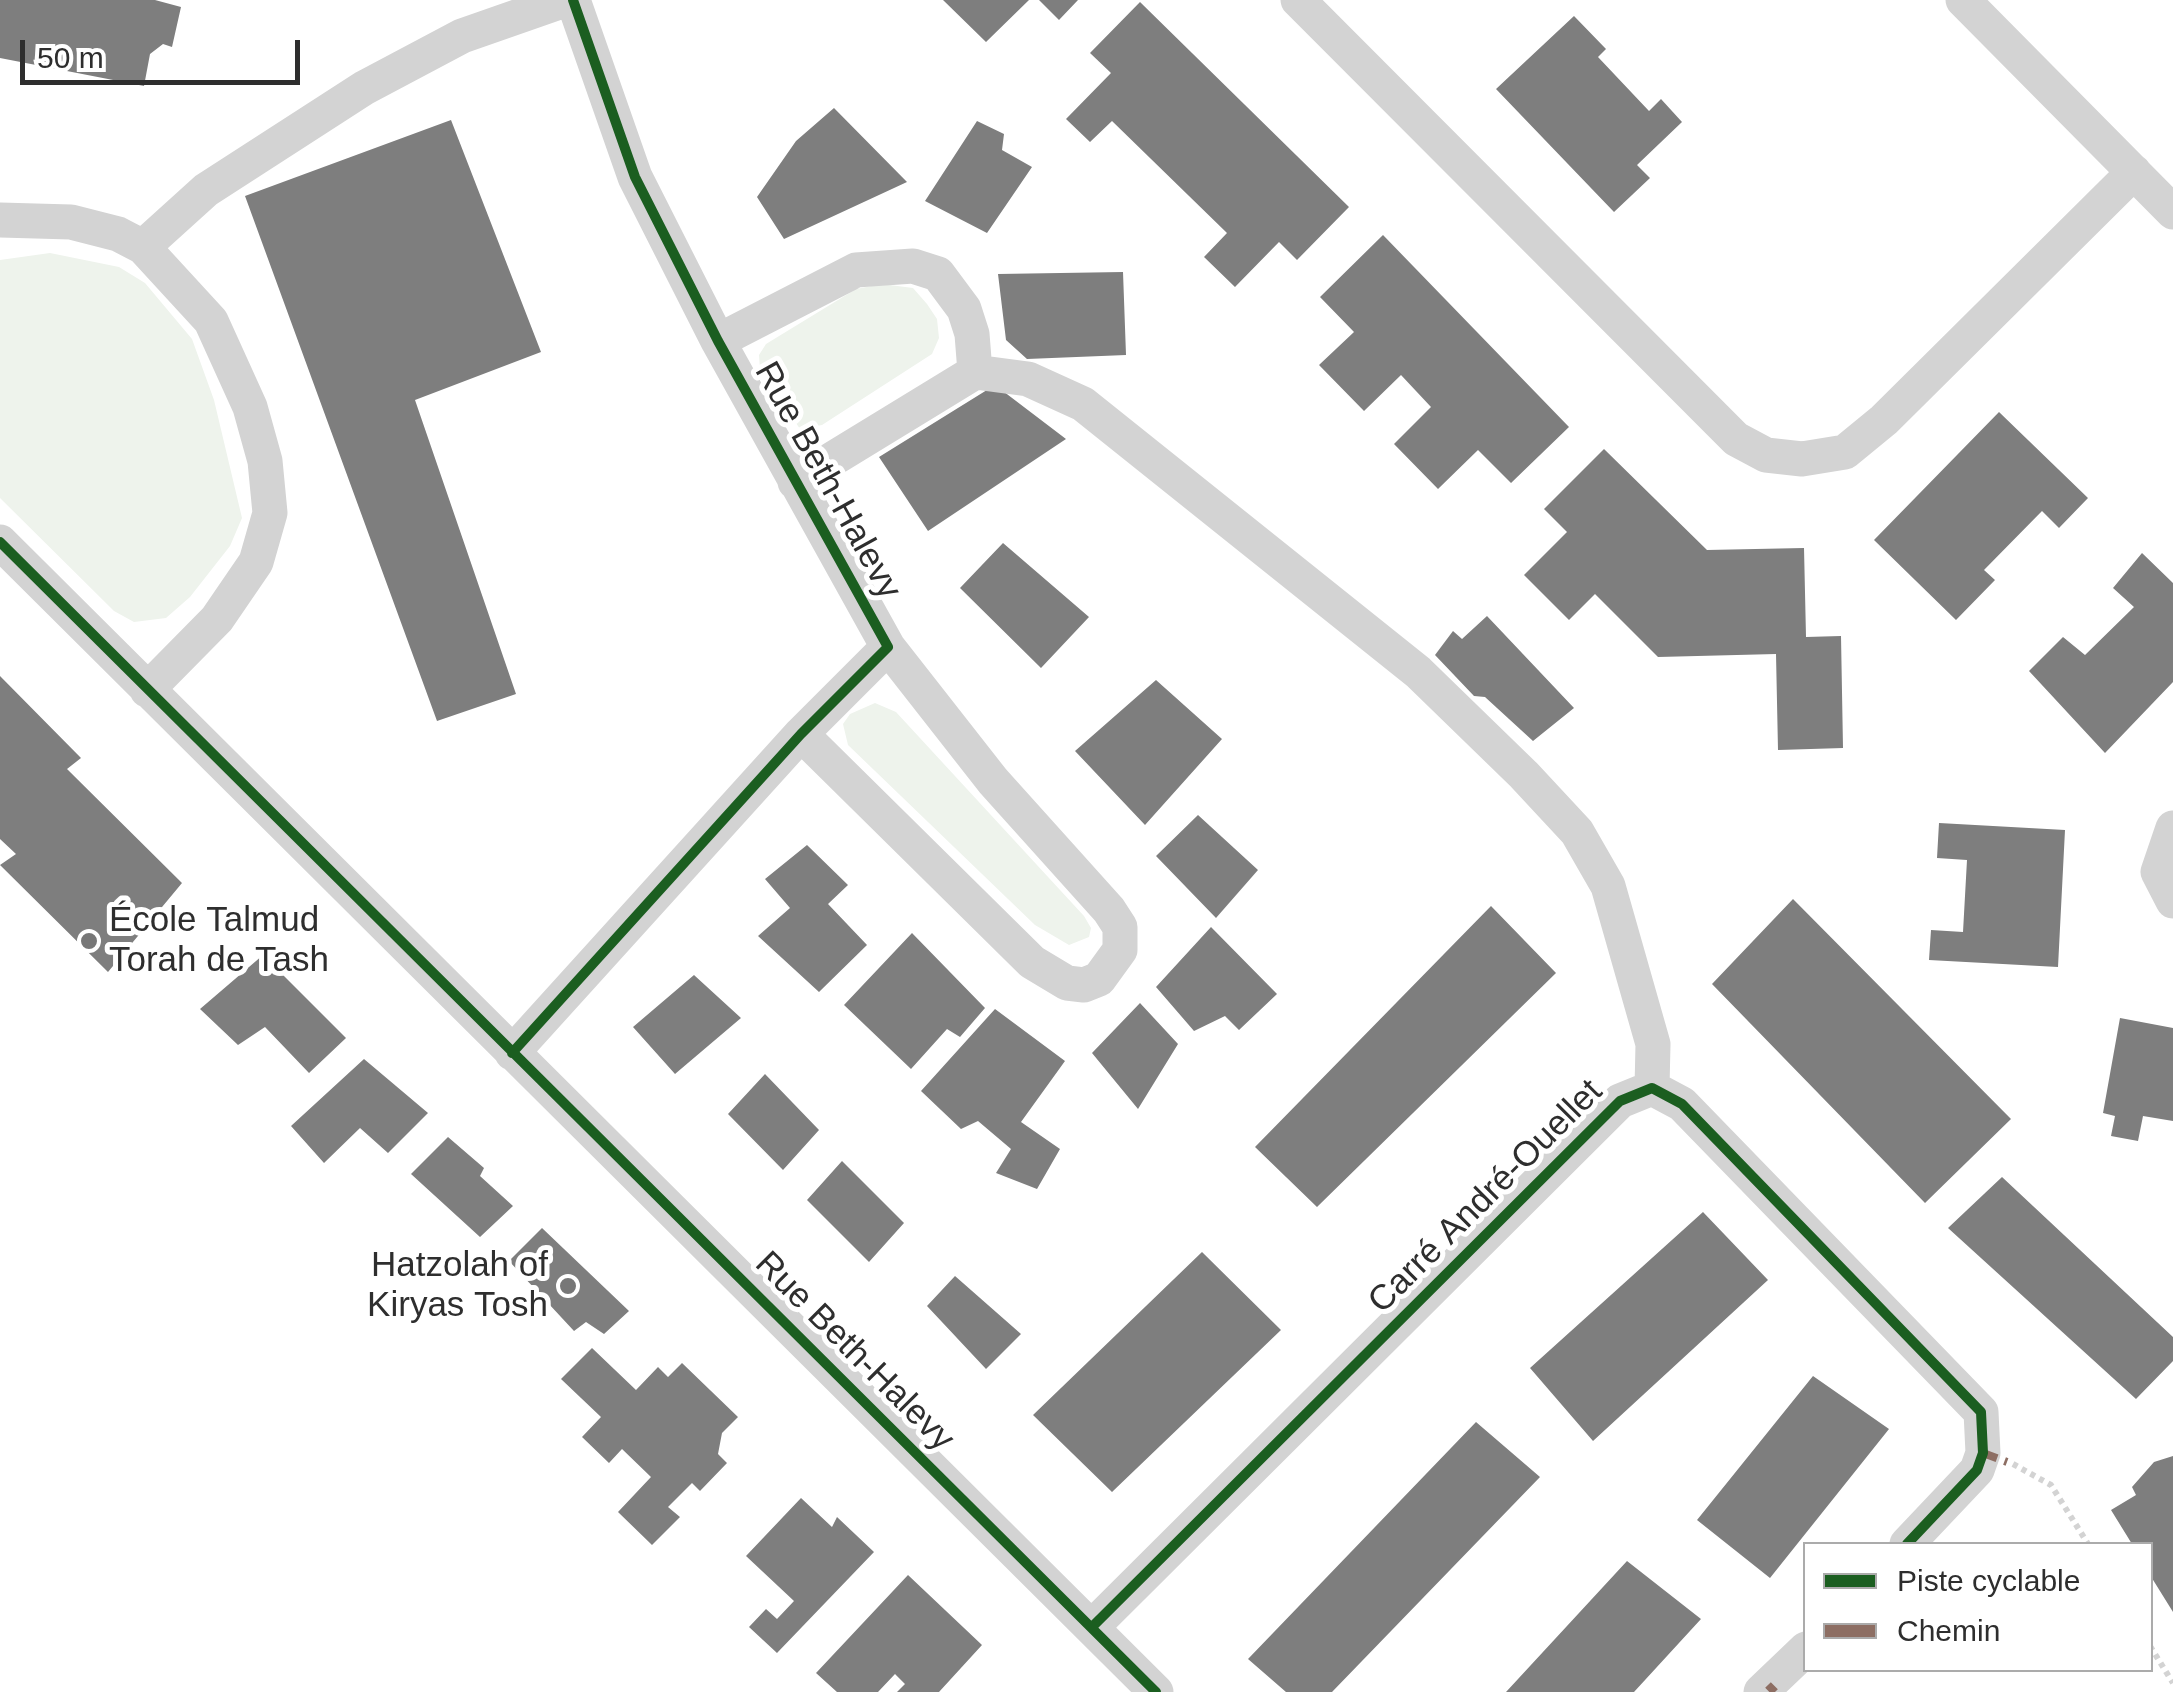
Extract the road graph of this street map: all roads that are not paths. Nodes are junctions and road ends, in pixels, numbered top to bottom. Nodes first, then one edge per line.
1 (565, 0) edge
2 (573, 0) edge
3 (1298, 0) edge
4 (1963, 0) edge
5 (2134, 172) junction
6 (2173, 212) edge
7 (0, 220) edge
8 (143, 247) junction
9 (718, 341) junction
10 (975, 372) junction
11 (795, 482) junction
12 (0, 542) edge
13 (888, 647) junction
14 (147, 690) junction
15 (801, 734) junction
16 (2173, 828) edge
17 (2173, 901) edge
18 (512, 1052) junction
19 (1652, 1088) junction
20 (1909, 1542) edge
21 (1092, 1627) junction
22 (1803, 1652) edge
23 (1156, 1692) edge
24 (1762, 1692) edge

1 - 8 street
2 - 9 street, Rue Beth-Halevy
3 - 5 street
4 - 5 street
5 - 6 street
7 - 8 street
8 - 14 street
9 - 10 street, Rue Beth-Halevy
9 - 11 street, Rue Beth-Halevy
10 - 11 street, Rue Beth-Halevy
10 - 19 street
11 - 13 street, Rue Beth-Halevy
12 - 14 street, Rue Beth-Halevy
13 - 15 street, Rue Beth-Halevy
13 - 15 street, Rue Beth-Halevy
14 - 18 street, Rue Beth-Halevy
15 - 18 street, Rue Beth-Halevy
16 - 17 street
18 - 21 street, Rue Beth-Halevy
19 - 20 street, Carré André-Ouellet
19 - 21 street, Carré André-Ouellet
21 - 23 street, Rue Beth-Halevy
22 - 24 street

